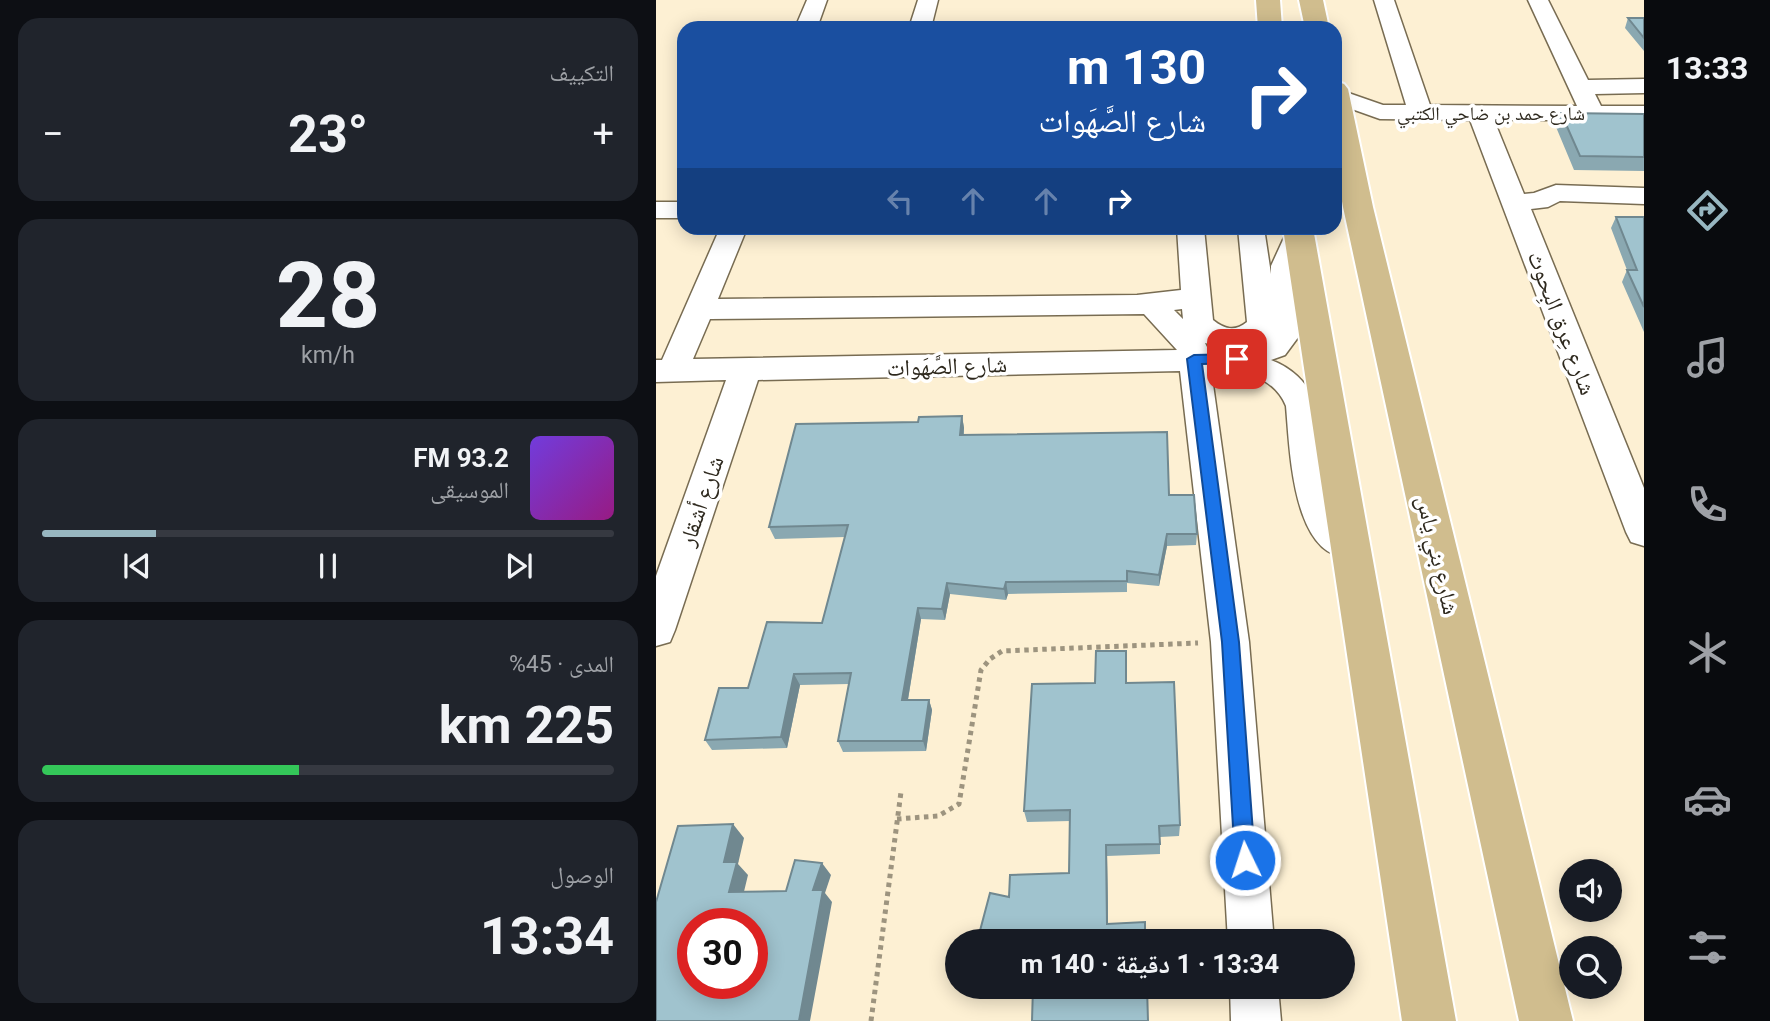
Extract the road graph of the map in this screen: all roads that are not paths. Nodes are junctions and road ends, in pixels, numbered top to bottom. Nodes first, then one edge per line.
1 (817, 0) edge
2 (927, 0) edge
3 (1267, 0) edge
4 (1311, 0) edge
5 (1384, 0) edge
6 (1538, 0) edge
7 (809, 21) edge
8 (922, 21) edge
9 (1269, 21) edge
10 (1316, 21) edge
11 (1644, 86) edge
12 (1580, 88) junction
13 (1342, 95) edge
14 (1380, 112) junction
15 (1593, 113) junction
16 (1644, 113) edge
17 (1421, 114) junction
18 (1480, 114) junction
19 (1342, 122) edge
20 (1345, 137) junction
21 (1502, 170) junction
22 (1556, 193) junction
23 (1644, 196) edge
24 (1515, 202) junction
25 (1346, 204) edge
26 (656, 210) edge
27 (677, 211) edge
28 (730, 235) edge
29 (1192, 235) edge
30 (1252, 235) edge
31 (1297, 235) edge
32 (1299, 235) edge
33 (1196, 298) junction
34 (1151, 304) junction
35 (700, 309) junction
36 (1194, 359) junction
37 (1237, 359) junction
38 (665, 371) edge
39 (745, 371) junction
40 (1644, 532) edge
41 (1352, 544) junction
42 (656, 630) edge
43 (1250, 929) edge
44 (1255, 999) edge
45 (1256, 1021) edge
46 (1429, 1021) edge
47 (1546, 1021) edge

1 - 7 street
2 - 8 street
3 - 9 main road
4 - 10 main road
5 - 17 street
6 - 12 street
11 - 12 street
12 - 15 street
13 - 14 street, شارع حمد بن ضاحي الكتبي
14 - 17 street, شارع حمد بن ضاحي الكتبي
14 - 20 street, شارع حمد بن ضاحي الكتبي
15 - 16 street, شارع حمد بن ضاحي الكتبي
15 - 18 street, شارع حمد بن ضاحي الكتبي
17 - 18 street, شارع حمد بن ضاحي الكتبي
18 - 21 street, شارع عِرق البِحوث
19 - 20 main road, شارع بني ياس
20 - 25 main road, شارع بني ياس
21 - 22 street
21 - 24 street, شارع عِرق البِحوث
22 - 23 street
22 - 24 street
24 - 40 street, شارع عِرق البِحوث
25 - 47 main road, شارع بني ياس
26 - 27 street
28 - 35 street
29 - 33 street
30 - 33 street
31 - 37 street, شارع الصَّهَوات
32 - 41 main road
33 - 34 street
34 - 35 street
34 - 36 street
35 - 38 street
36 - 37 street, شارع الصَّهَوات
36 - 39 street, شارع الصَّهَوات
36 - 43 street
37 - 41 street, شارع الصَّهَوات
38 - 39 street, شارع الصَّهَوات
39 - 42 street, شارع أشقار
41 - 46 main road
44 - 45 street

